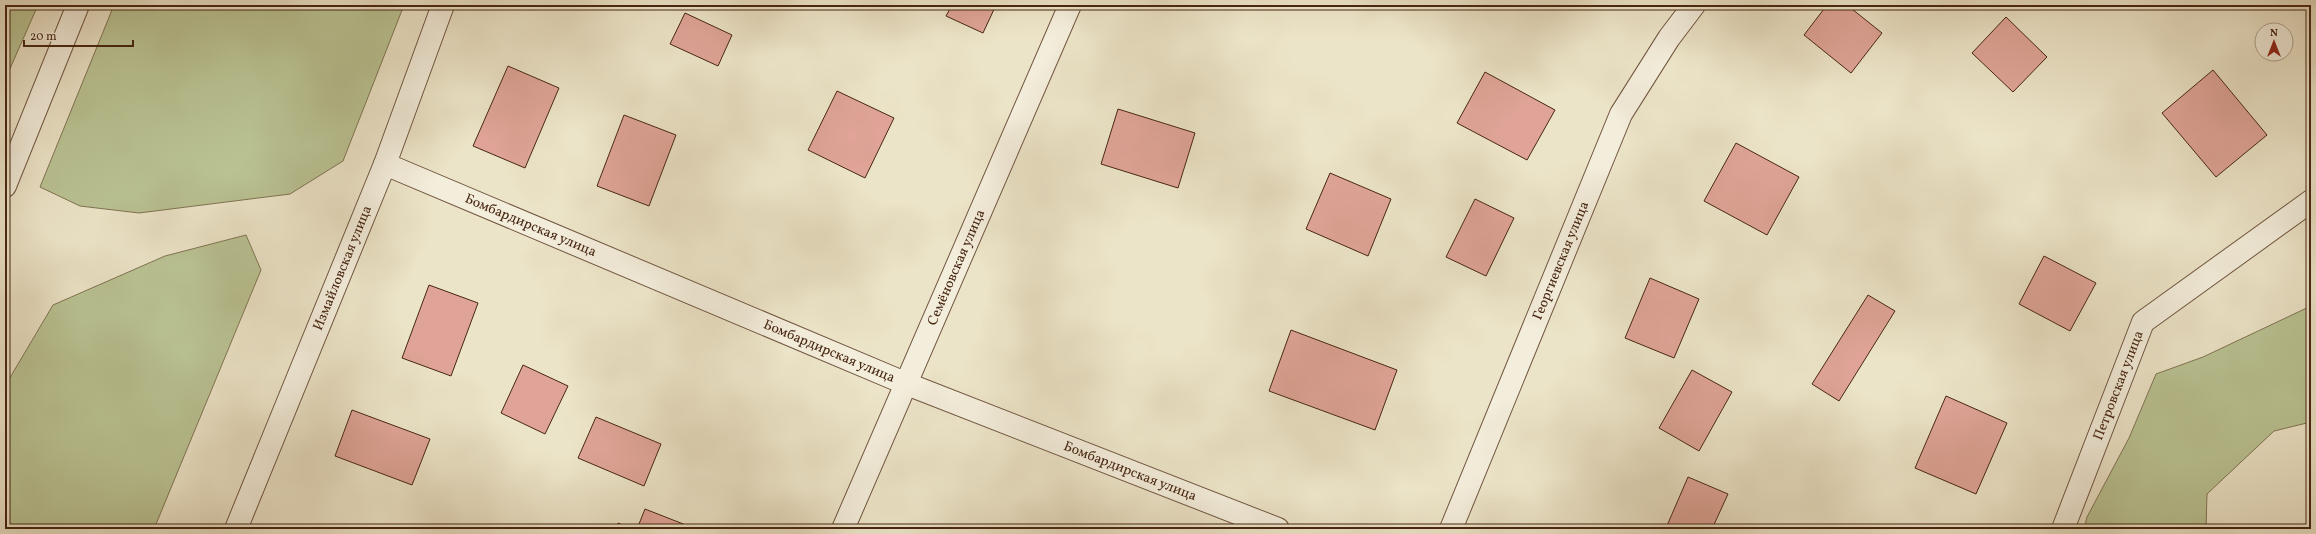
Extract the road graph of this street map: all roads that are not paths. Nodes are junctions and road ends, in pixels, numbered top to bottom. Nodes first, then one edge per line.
1 (78, 5) edge
2 (444, 5) edge
3 (1070, 5) edge
4 (1694, 5) edge
5 (385, 164) junction
6 (5, 186) edge
7 (2311, 201) edge
8 (907, 384) junction
9 (236, 529) edge
10 (843, 529) edge
11 (1278, 529) edge
12 (1451, 529) edge
13 (2062, 529) edge

1 - 6 street
2 - 5 street, Измайловская улица
3 - 8 street, Семёновская улица
4 - 12 street, Георгиевская улица
5 - 8 street, Бомбардирская улица
5 - 9 street, Измайловская улица
7 - 13 street, Петровская улица
8 - 10 street, Семёновская улица
8 - 11 street, Бомбардирская улица

